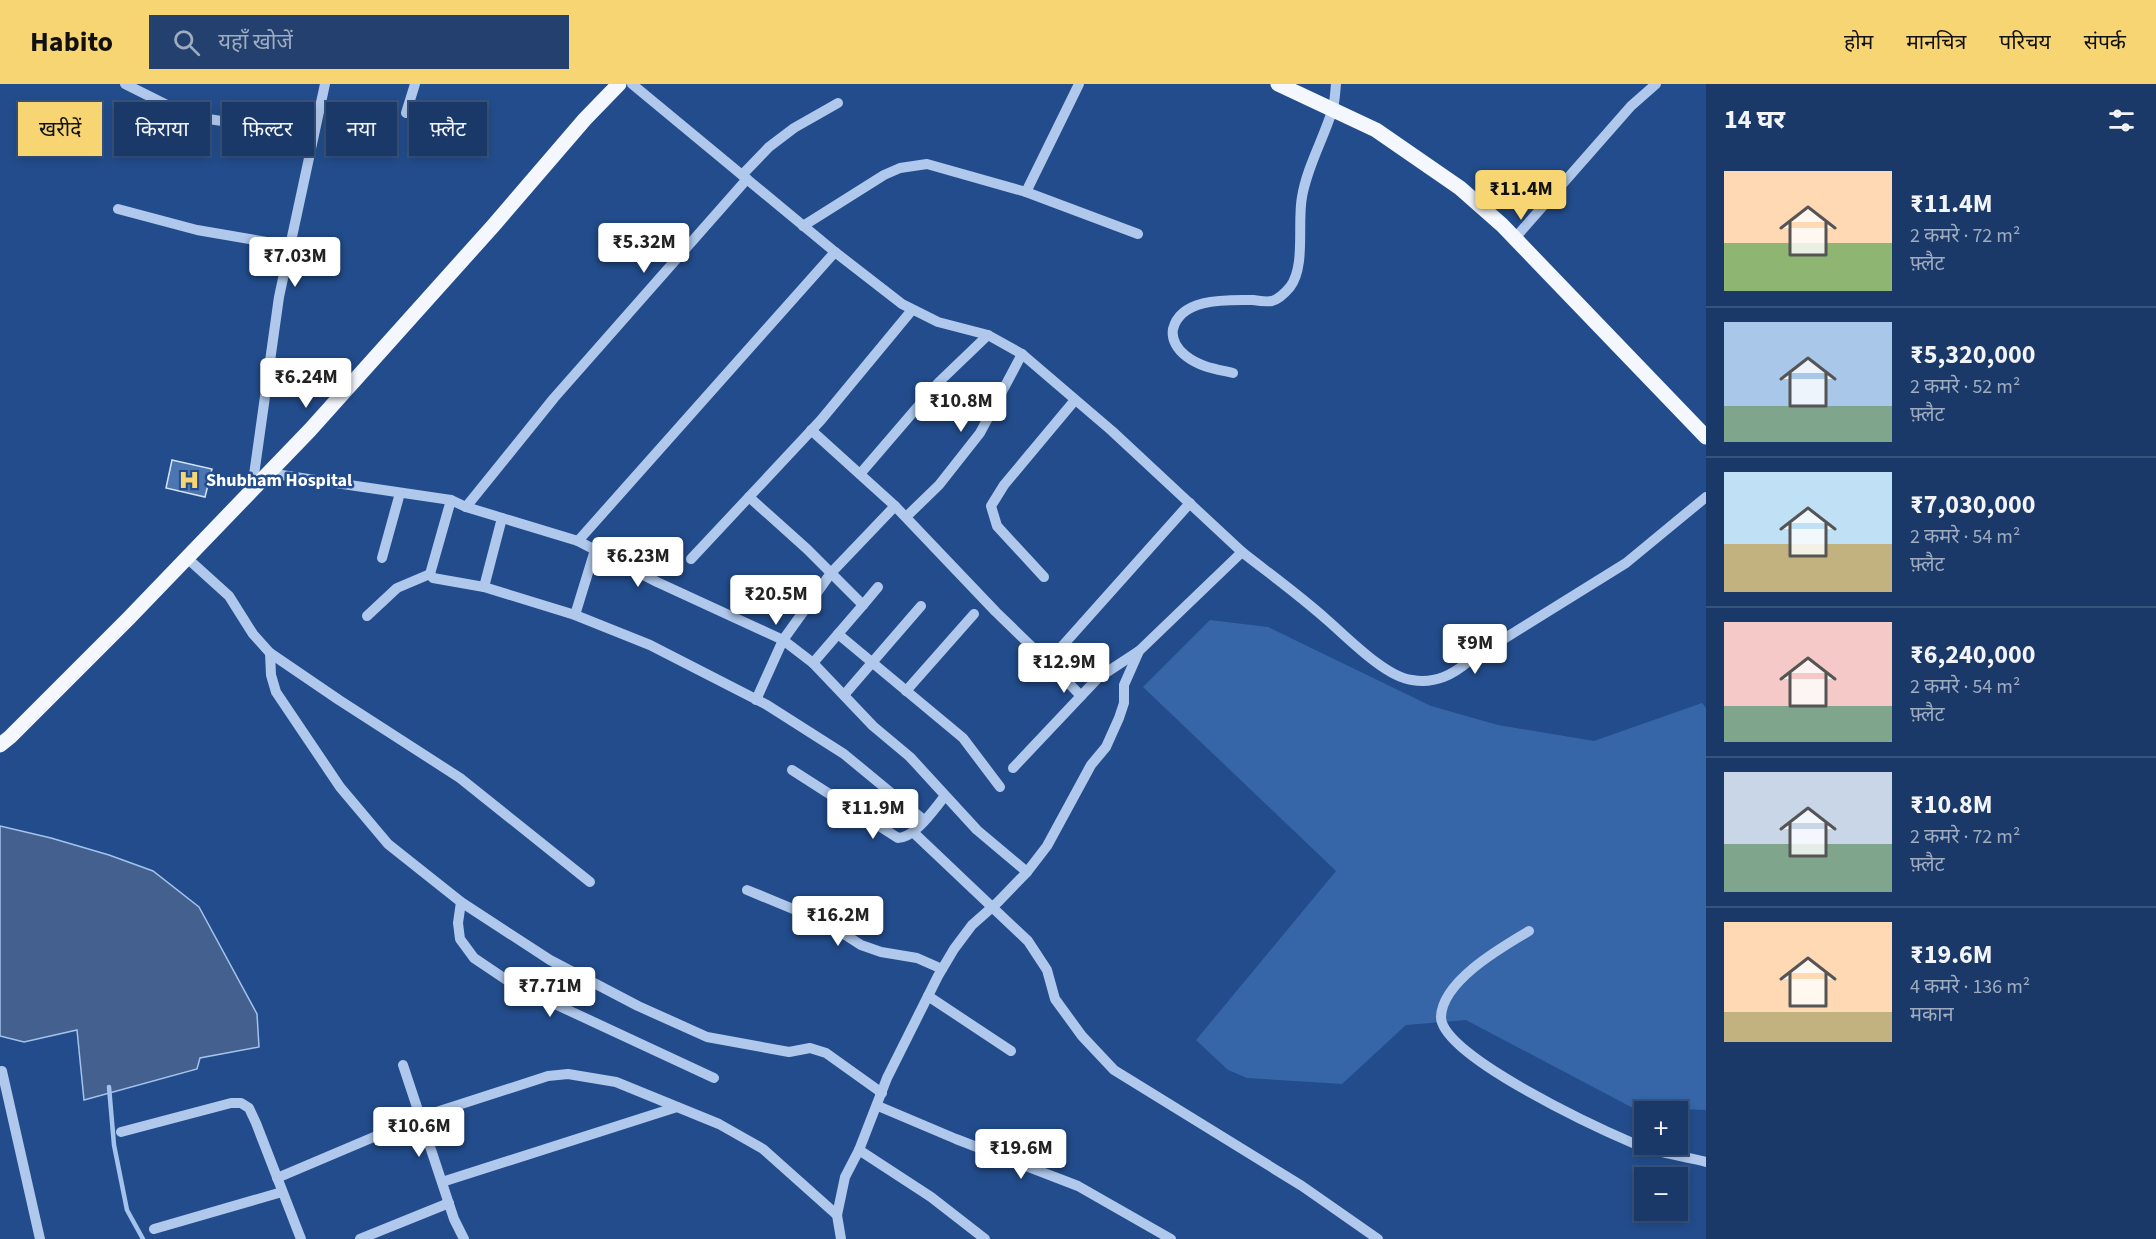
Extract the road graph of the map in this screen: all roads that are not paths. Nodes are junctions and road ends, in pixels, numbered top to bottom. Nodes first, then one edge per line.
1 (125, 84) edge
2 (324, 84) edge
3 (415, 84) edge
4 (619, 84) edge
5 (632, 84) edge
6 (1079, 84) edge
7 (1278, 84) edge
8 (1336, 84) edge
9 (1656, 84) edge
10 (838, 103) dead end
11 (1333, 110) junction
12 (406, 113) dead end
13 (222, 121) edge
14 (314, 135) edge
15 (309, 156) edge
16 (744, 177) junction
17 (1026, 192) junction
18 (118, 209) dead end
19 (803, 226) junction
20 (1138, 234) dead end
21 (1515, 238) junction
22 (290, 246) junction
23 (835, 252) junction
24 (912, 310) junction
25 (988, 335) junction
26 (1022, 354) junction
27 (1233, 373) dead end
28 (1075, 399) junction
29 (811, 430) junction
30 (1706, 437) edge
31 (268, 473) junction
32 (860, 474) junction
33 (252, 490) junction
34 (400, 493) junction
35 (1706, 497) edge
36 (451, 500) junction
37 (745, 501) junction
38 (1190, 503) junction
39 (895, 506) junction
40 (466, 507) junction
41 (906, 517) junction
42 (502, 518) junction
43 (578, 541) junction
44 (595, 550) junction
45 (1242, 552) junction
46 (186, 558) junction
47 (382, 558) dead end
48 (691, 559) dead end
49 (831, 573) junction
50 (430, 574) junction
51 (1044, 578) dead end
52 (878, 586) dead end
53 (484, 587) junction
54 (863, 604) junction
55 (921, 606) dead end
56 (974, 614) dead end
57 (575, 615) junction
58 (367, 616) dead end
59 (838, 634) junction
60 (783, 640) junction
61 (1139, 651) junction
62 (270, 653) junction
63 (871, 662) junction
64 (1048, 662) junction
65 (813, 663) junction
66 (906, 691) junction
67 (844, 695) junction
68 (1081, 696) junction
69 (756, 700) junction
70 (0, 745) edge
71 (1013, 768) dead end
72 (792, 770) dead end
73 (1000, 787) dead end
74 (945, 796) junction
75 (924, 820) junction
76 (914, 832) junction
77 (1027, 872) junction
78 (590, 882) dead end
79 (747, 890) dead end
80 (461, 902) junction
81 (993, 907) junction
82 (1529, 930) dead end
83 (942, 969) junction
84 (928, 996) junction
85 (1011, 1051) dead end
86 (403, 1065) dead end
87 (2, 1071) dead end
88 (714, 1078) dead end
89 (882, 1093) junction
90 (878, 1106) junction
91 (677, 1107) junction
92 (421, 1117) junction
93 (121, 1132) dead end
94 (859, 1150) junction
95 (1706, 1162) edge
96 (277, 1178) junction
97 (442, 1182) junction
98 (282, 1192) junction
99 (449, 1203) junction
100 (837, 1215) junction
101 (154, 1229) dead end
102 (40, 1239) edge
103 (301, 1239) edge
104 (360, 1239) edge
105 (464, 1239) edge
106 (842, 1239) edge
107 (985, 1239) edge
108 (1171, 1239) edge
109 (1378, 1239) edge

1 - 13 street
2 - 14 street
3 - 12 street
4 - 31 main road
5 - 16 street
6 - 17 street
7 - 11 main road
8 - 11 street
9 - 21 street
10 - 16 street
11 - 21 main road
11 - 27 street
15 - 22 street
16 - 19 street
16 - 40 street
17 - 19 street
17 - 20 street
18 - 22 street
19 - 23 street
21 - 30 main road
22 - 33 street
23 - 24 street
23 - 43 street
24 - 25 street
24 - 29 street
25 - 26 street
25 - 32 street
26 - 28 street
26 - 41 street
28 - 38 street
28 - 51 street
29 - 32 street
29 - 37 street
31 - 33 main road
31 - 34 street
32 - 39 street
33 - 46 main road
34 - 36 street
34 - 47 street
35 - 45 street
36 - 40 street
36 - 50 street
37 - 48 street
37 - 49 street
38 - 45 street
38 - 64 street
39 - 41 street
39 - 49 street
40 - 42 street
41 - 64 street
42 - 43 street
42 - 53 street
43 - 44 street
44 - 57 street
44 - 60 street
45 - 61 street
46 - 62 street
46 - 70 main road
49 - 54 street
49 - 60 street
50 - 53 street
50 - 58 street
52 - 54 street
53 - 57 street
54 - 59 street
55 - 63 street
56 - 66 street
57 - 69 street
59 - 63 street
59 - 65 street
60 - 65 street
60 - 69 street
61 - 68 street
61 - 77 street
62 - 78 street
62 - 80 street
63 - 66 street
63 - 67 street
64 - 68 street
65 - 67 street
66 - 73 street
67 - 74 street
68 - 71 street
69 - 75 street
72 - 76 street
74 - 75 street
74 - 77 street
75 - 76 street
76 - 81 street
77 - 81 street
79 - 83 street
80 - 88 street
80 - 89 street
81 - 83 street
81 - 109 street
82 - 95 street
83 - 84 street
84 - 85 street
84 - 89 street
86 - 92 street
87 - 102 street
89 - 90 street
90 - 94 street
90 - 108 street
91 - 92 street
91 - 97 street
91 - 100 street
92 - 96 street
92 - 97 street
93 - 96 street
94 - 100 street
94 - 107 street
96 - 98 street
97 - 99 street
98 - 101 street
98 - 103 street
99 - 104 street
99 - 105 street
100 - 106 street

